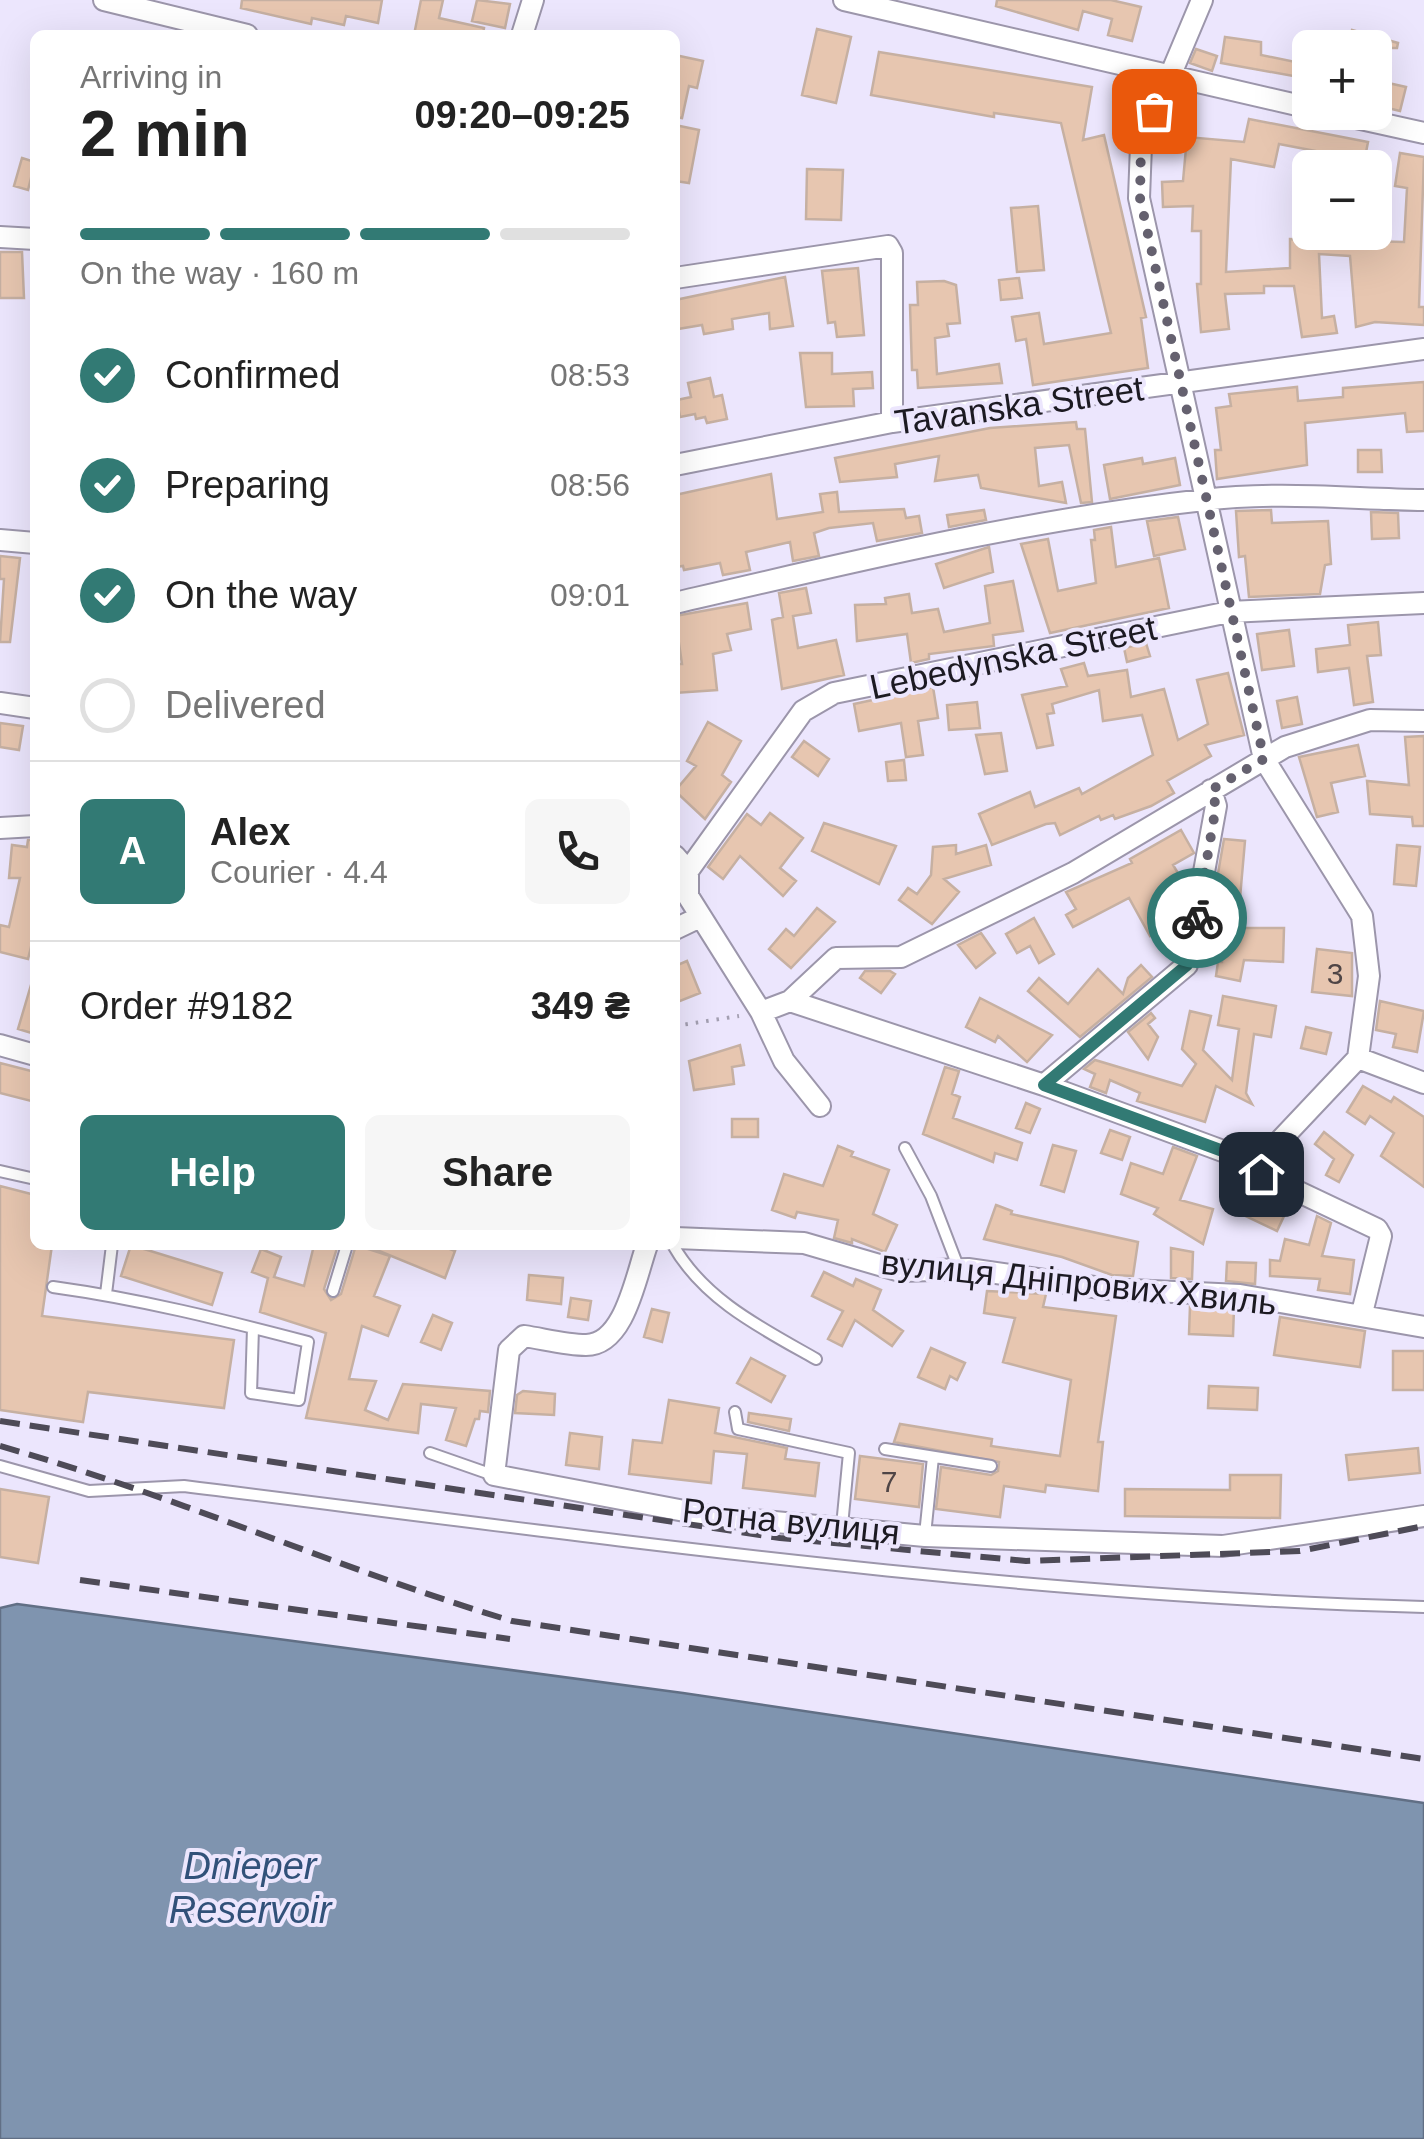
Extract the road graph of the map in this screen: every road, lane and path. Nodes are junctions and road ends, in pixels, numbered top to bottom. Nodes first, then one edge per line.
1 (104, 0) edge
2 (533, 0) edge
3 (844, 0) edge
4 (1202, 0) edge
5 (227, 30) edge
6 (524, 30) edge
7 (1167, 77) junction
8 (1292, 104) edge
9 (1392, 126) edge
10 (1424, 133) edge
11 (0, 237) edge
12 (30, 239) edge
13 (680, 277) edge
14 (1424, 349) edge
15 (1179, 382) junction
16 (892, 422) junction
17 (680, 464) edge
18 (1204, 500) junction
19 (1424, 500) edge
20 (0, 540) edge
21 (30, 543) edge
22 (1424, 602) edge
23 (680, 603) edge
24 (1229, 612) junction
25 (0, 703) edge
26 (30, 707) edge
27 (1424, 721) edge
28 (1264, 759) junction
29 (1211, 790) junction
30 (30, 826) edge
31 (0, 828) edge
32 (681, 864) edge
33 (700, 918) junction
34 (680, 927) edge
35 (790, 1001) junction
36 (761, 1012) junction
37 (680, 1025) edge
38 (0, 1045) edge
39 (30, 1054) edge
40 (1358, 1058) junction
41 (1424, 1083) edge
42 (1044, 1085) junction
43 (820, 1106) dead end
44 (905, 1148) dead end
45 (1258, 1164) junction
46 (0, 1171) edge
47 (30, 1178) edge
48 (680, 1241) edge
49 (111, 1250) edge
50 (345, 1250) edge
51 (645, 1250) edge
52 (678, 1250) edge
53 (960, 1270) junction
54 (54, 1287) dead end
55 (333, 1290) dead end
56 (106, 1294) junction
57 (1362, 1313) junction
58 (253, 1328) junction
59 (1424, 1328) edge
60 (816, 1359) dead end
61 (735, 1412) dead end
62 (884, 1449) dead end
63 (430, 1453) dead end
64 (933, 1457) junction
65 (0, 1466) edge
66 (991, 1466) dead end
67 (494, 1475) junction
68 (1424, 1516) edge
69 (842, 1526) junction
70 (926, 1536) junction
71 (1424, 1607) edge

1 - 5 street
2 - 6 street
3 - 7 street
4 - 7 street
7 - 8 street
7 - 15 street
9 - 10 street
11 - 12 street
13 - 16 street
14 - 15 street, Tavanska Street
15 - 16 street, Tavanska Street
15 - 18 street
16 - 17 street, Tavanska Street
18 - 19 street
18 - 23 street
18 - 24 street
20 - 21 street
22 - 24 street, Lebedynska Street
24 - 28 street
24 - 32 street, Lebedynska Street
25 - 26 street
27 - 28 street
28 - 29 street
28 - 40 street
29 - 35 street
29 - 42 street
30 - 31 street
32 - 33 street
33 - 34 street
33 - 36 street
35 - 36 street
35 - 42 street
36 - 37 path
36 - 43 street
38 - 39 street
40 - 41 street
40 - 45 street
42 - 45 street
44 - 53 lane
45 - 57 street
46 - 47 lane
48 - 53 street, вулиця Дніпрових Хвиль
49 - 56 lane
50 - 55 lane
51 - 67 street
52 - 60 lane
53 - 57 street, вулиця Дніпрових Хвиль
54 - 56 lane
56 - 58 lane
57 - 59 street, вулиця Дніпрових Хвиль
58 - 58 lane
61 - 69 lane
62 - 64 lane
63 - 67 lane
64 - 66 lane
64 - 70 lane
65 - 71 lane
67 - 69 street, Ротна вулиця
68 - 70 street, Ротна вулиця
69 - 70 street, Ротна вулиця

